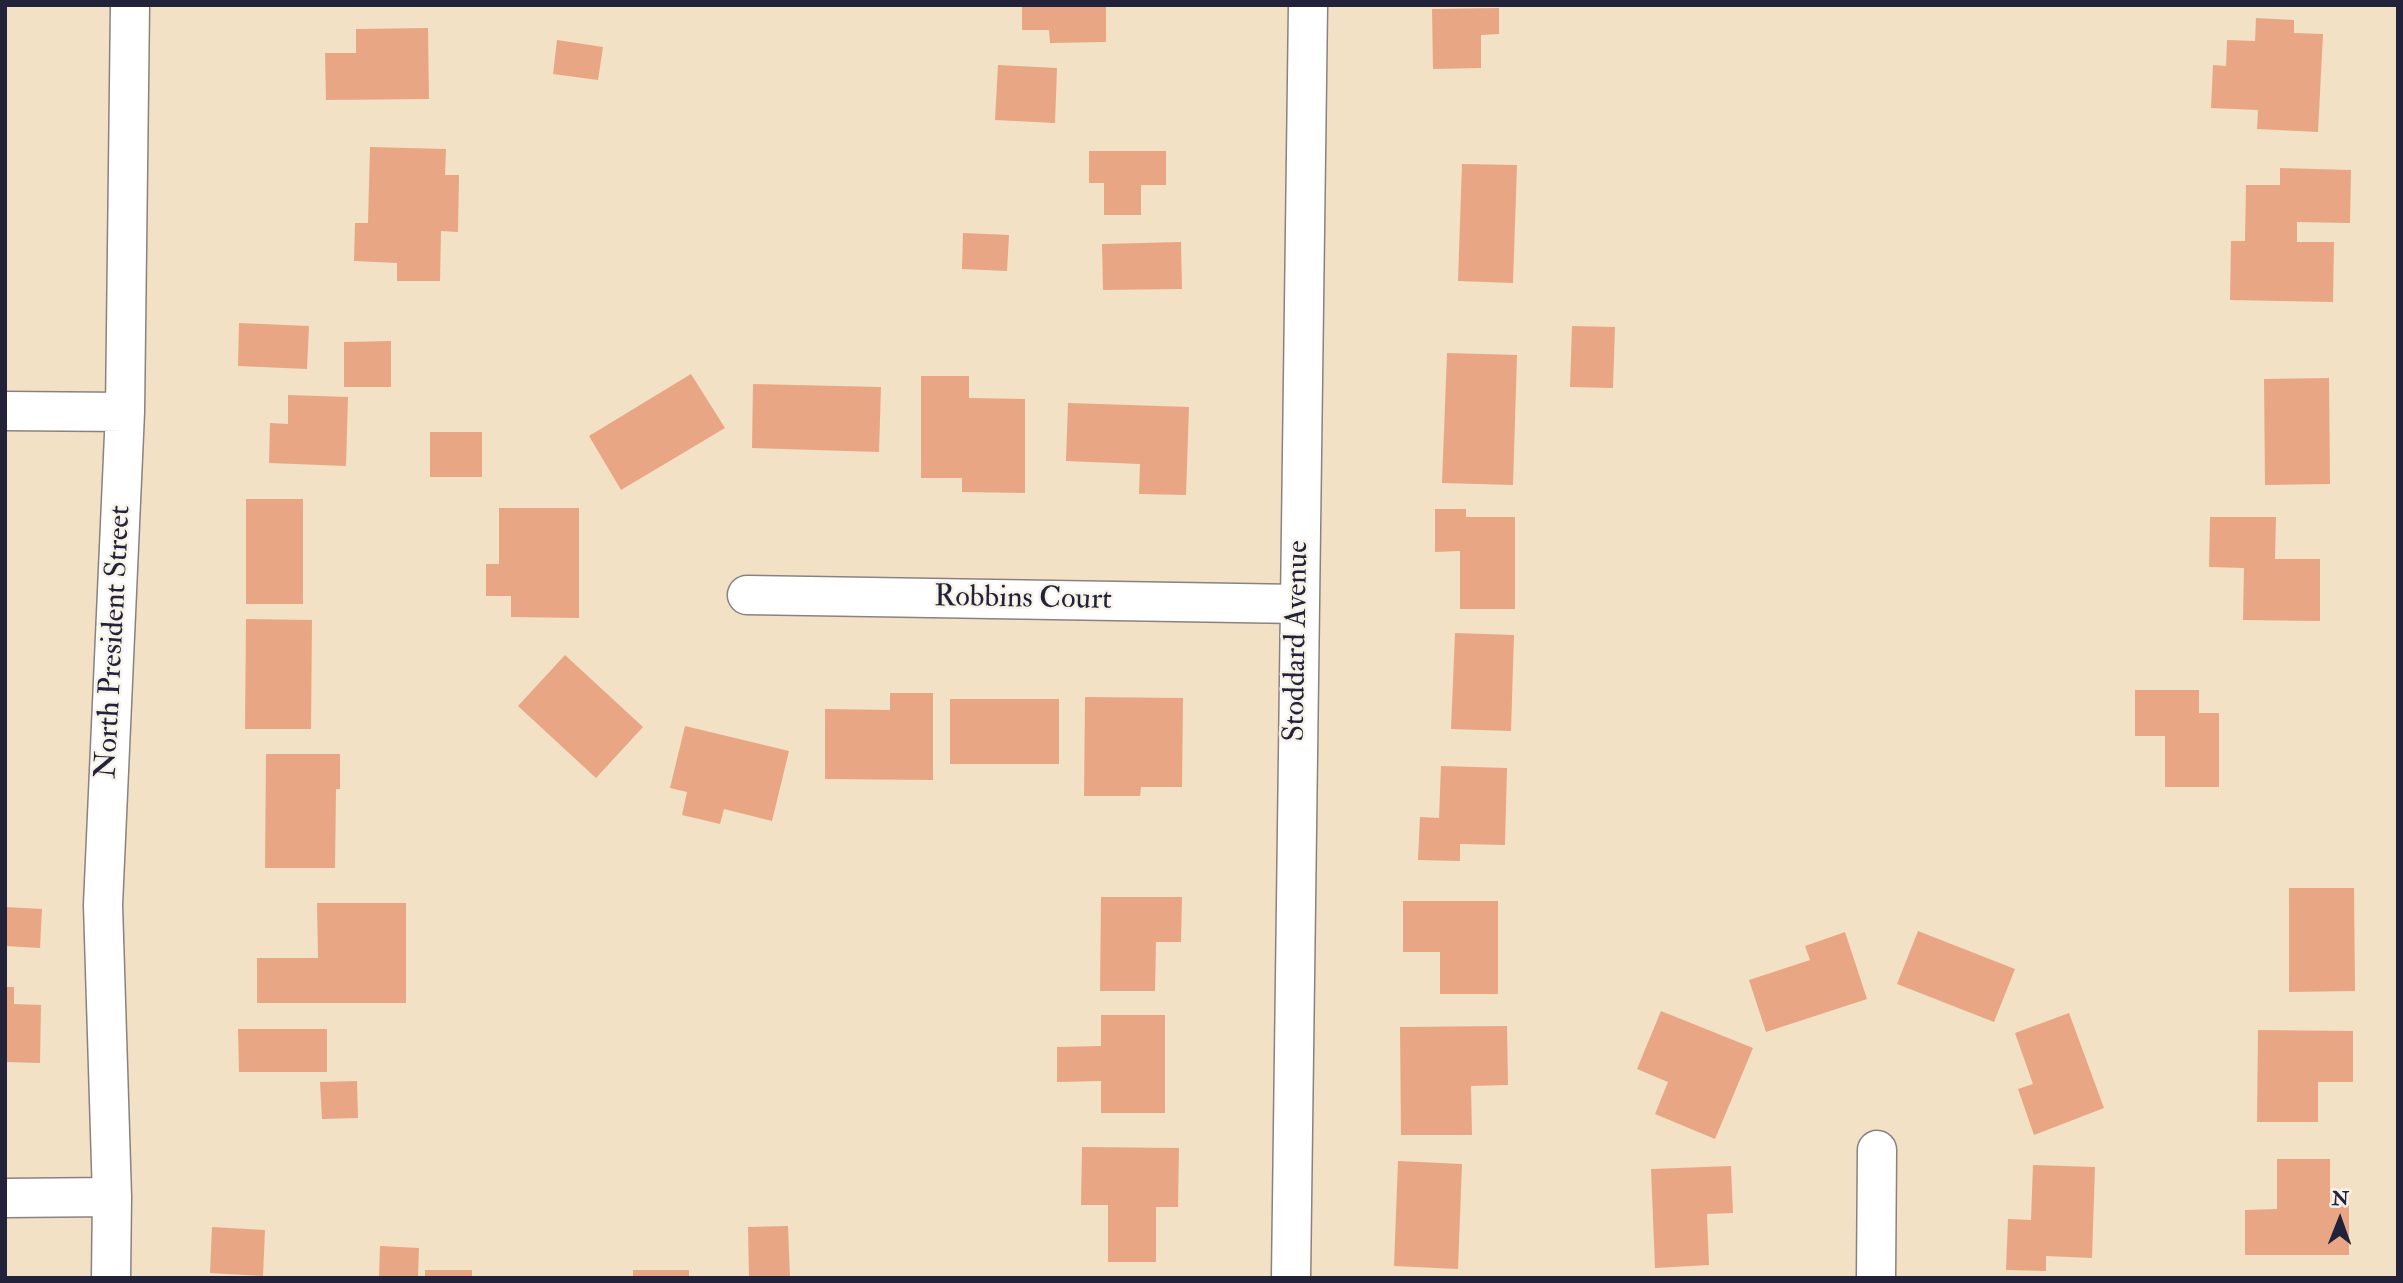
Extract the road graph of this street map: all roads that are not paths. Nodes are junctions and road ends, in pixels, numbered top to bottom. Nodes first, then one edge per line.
1 (130, 5) edge
2 (1308, 5) edge
3 (5, 411) edge
4 (125, 412) junction
5 (747, 595) dead end
6 (1298, 604) junction
7 (1877, 1150) dead end
8 (112, 1197) junction
9 (5, 1198) edge
10 (111, 1278) edge
11 (1290, 1278) edge
12 (1876, 1278) edge

1 - 4 street, North President Street
2 - 6 street, Stoddard Avenue
3 - 4 street
4 - 8 street, North President Street
5 - 6 street, Robbins Court
6 - 11 street, Stoddard Avenue
7 - 12 street
8 - 9 street
8 - 10 street, North President Street

